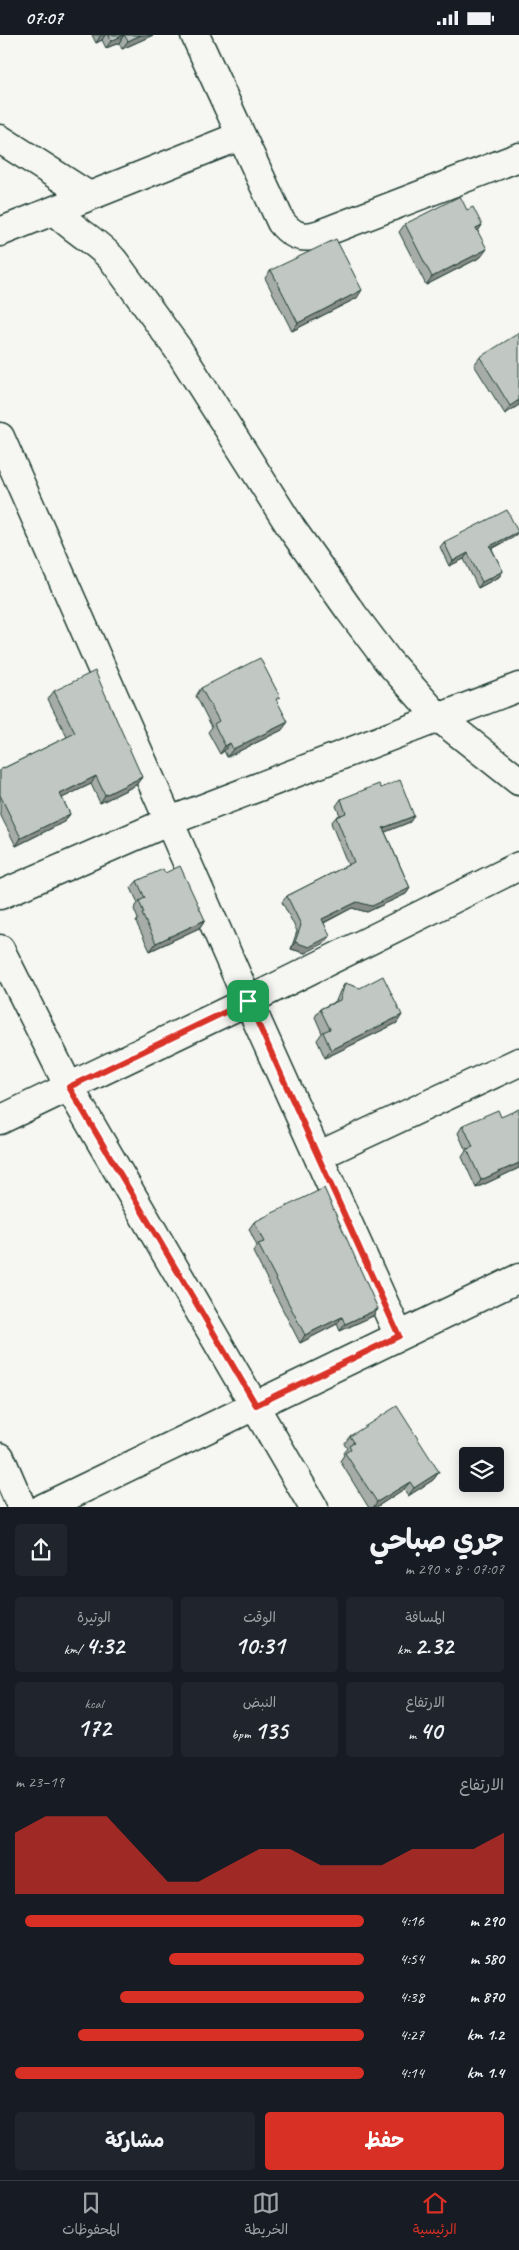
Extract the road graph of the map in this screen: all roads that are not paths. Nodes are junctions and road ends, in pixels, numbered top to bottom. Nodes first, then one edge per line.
1 (195, 35) edge
2 (240, 137) junction
3 (0, 139) edge
4 (519, 157) edge
5 (89, 196) junction
6 (55, 211) junction
7 (0, 232) edge
8 (0, 437) edge
9 (519, 687) edge
10 (438, 717) junction
11 (519, 781) edge
12 (170, 821) junction
13 (519, 866) edge
14 (0, 895) edge
15 (0, 949) edge
16 (248, 1001) junction
17 (519, 1062) edge
18 (69, 1087) junction
19 (0, 1120) edge
20 (318, 1156) junction
21 (519, 1278) edge
22 (399, 1336) junction
23 (256, 1405) junction
24 (0, 1457) edge
25 (22, 1507) edge
26 (43, 1507) edge
27 (314, 1507) edge

1 - 2 street
2 - 4 street
2 - 5 street
3 - 5 street
5 - 6 street
6 - 7 street
6 - 10 street
8 - 12 street
9 - 10 street
10 - 11 street
10 - 12 street
12 - 14 street
12 - 16 street
13 - 16 street
15 - 18 street
16 - 18 street
16 - 20 street
17 - 20 street
18 - 19 street
18 - 23 street
20 - 22 street
21 - 22 street
22 - 23 street
23 - 26 street
23 - 27 street
24 - 25 street

